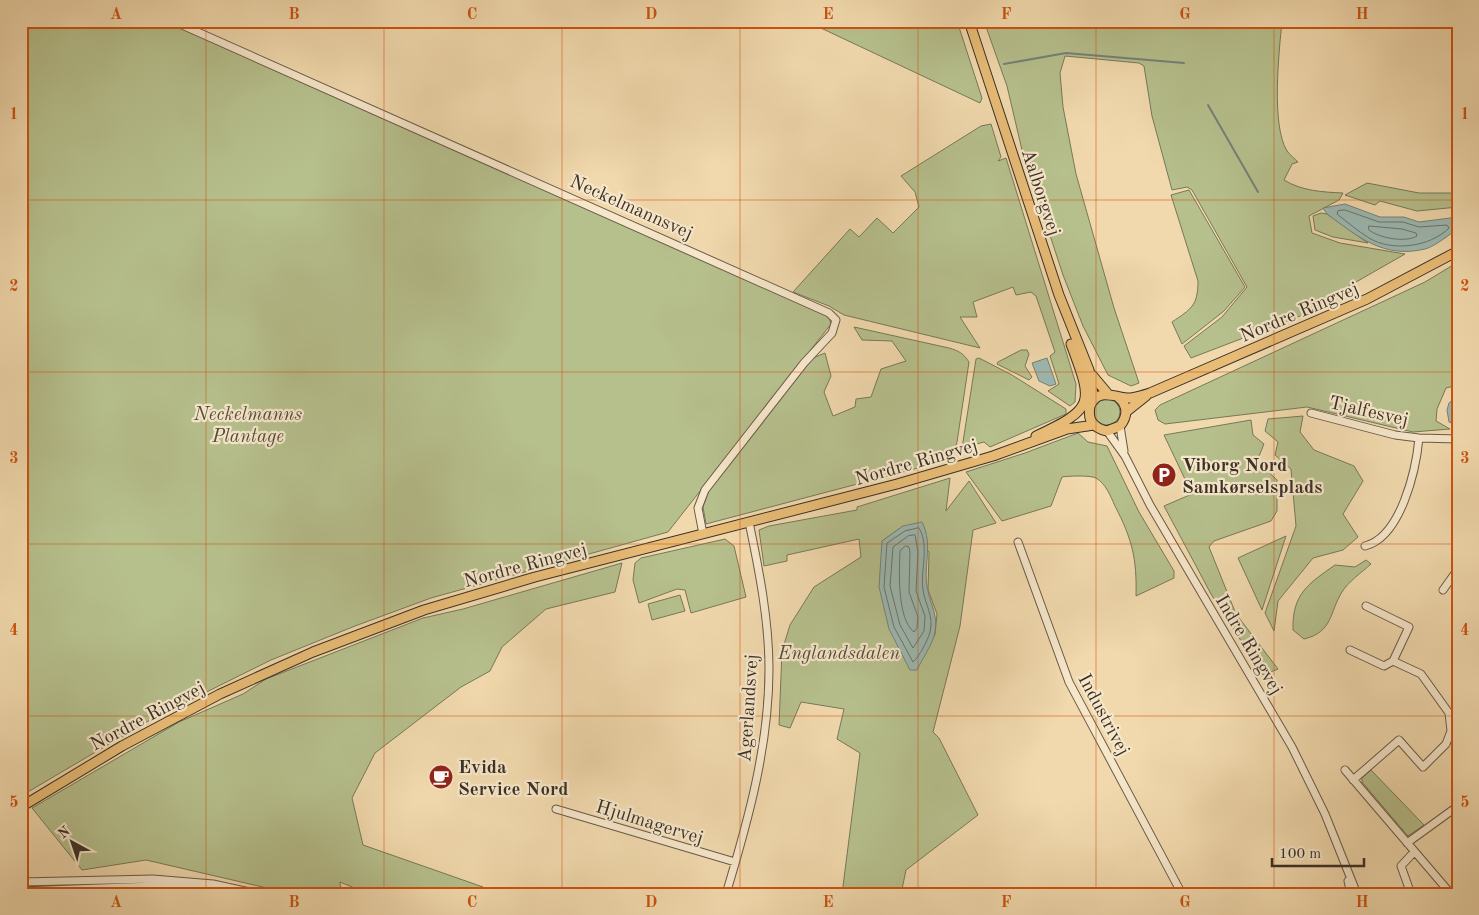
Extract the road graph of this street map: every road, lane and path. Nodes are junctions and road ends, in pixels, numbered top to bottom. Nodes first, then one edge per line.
1 (173, 21) edge
2 (970, 21) edge
3 (1458, 251) edge
4 (1059, 295) junction
5 (1089, 370) junction
6 (1150, 393) junction
7 (1108, 394) junction
8 (1119, 398) junction
9 (1094, 400) junction
10 (1126, 412) junction
11 (1089, 413) junction
12 (1312, 413) dead end
13 (1094, 425) junction
14 (1120, 426) junction
15 (1067, 429) junction
16 (1107, 431) junction
17 (1420, 438) junction
18 (1458, 439) edge
19 (993, 456) junction
20 (1125, 456) junction
21 (749, 522) junction
22 (703, 534) junction
23 (1018, 542) dead end
24 (1365, 546) dead end
25 (1458, 569) edge
26 (1442, 590) dead end
27 (1366, 606) dead end
28 (1350, 650) dead end
29 (1393, 661) junction
30 (1345, 770) dead end
31 (1353, 780) junction
32 (1458, 806) edge
33 (21, 808) edge
34 (556, 809) dead end
35 (1406, 843) junction
36 (1340, 852) junction
37 (1414, 852) junction
38 (735, 862) junction
39 (21, 882) edge
40 (21, 891) edge
41 (243, 894) edge
42 (259, 894) edge
43 (726, 894) edge
44 (1182, 894) edge
45 (1351, 894) edge
46 (1357, 894) edge
47 (1411, 894) edge
48 (1451, 894) edge

1 - 22 street, Neckelmannsvej
2 - 4 main road, Aalborgvej
3 - 6 main road, Nordre Ringvej
4 - 5 main road, Aalborgvej
4 - 19 main road
5 - 7 main road, Aalborgvej
5 - 9 main road, Aalborgvej
6 - 8 main road, Nordre Ringvej
6 - 10 main road, Nordre Ringvej
7 - 8 main road
7 - 9 main road
8 - 10 main road
9 - 11 main road
10 - 14 main road
11 - 13 main road
11 - 15 main road, Nordre Ringvej
12 - 17 street, Tjalfesvej
13 - 15 main road, Nordre Ringvej
13 - 16 main road
14 - 16 main road
14 - 20 street, Indre Ringvej
15 - 19 main road, Nordre Ringvej
16 - 20 street, Indre Ringvej
17 - 18 street, Tjalfesvej
17 - 24 street, Tjalfesvej
19 - 21 main road, Nordre Ringvej
20 - 36 street, Indre Ringvej
21 - 22 main road, Nordre Ringvej
21 - 38 street, Agerlandsvej
22 - 33 main road, Nordre Ringvej
23 - 44 street, Industrivej
25 - 26 street
27 - 29 street
28 - 29 street
29 - 31 street
30 - 31 street
31 - 35 street
32 - 35 street
34 - 38 street, Hjulmagervej
35 - 37 street
36 - 45 street, Indre Ringvej
36 - 46 street, Indre Ringvej
37 - 47 street
37 - 48 street
38 - 43 street, Agerlandsvej
39 - 42 street
40 - 41 street

